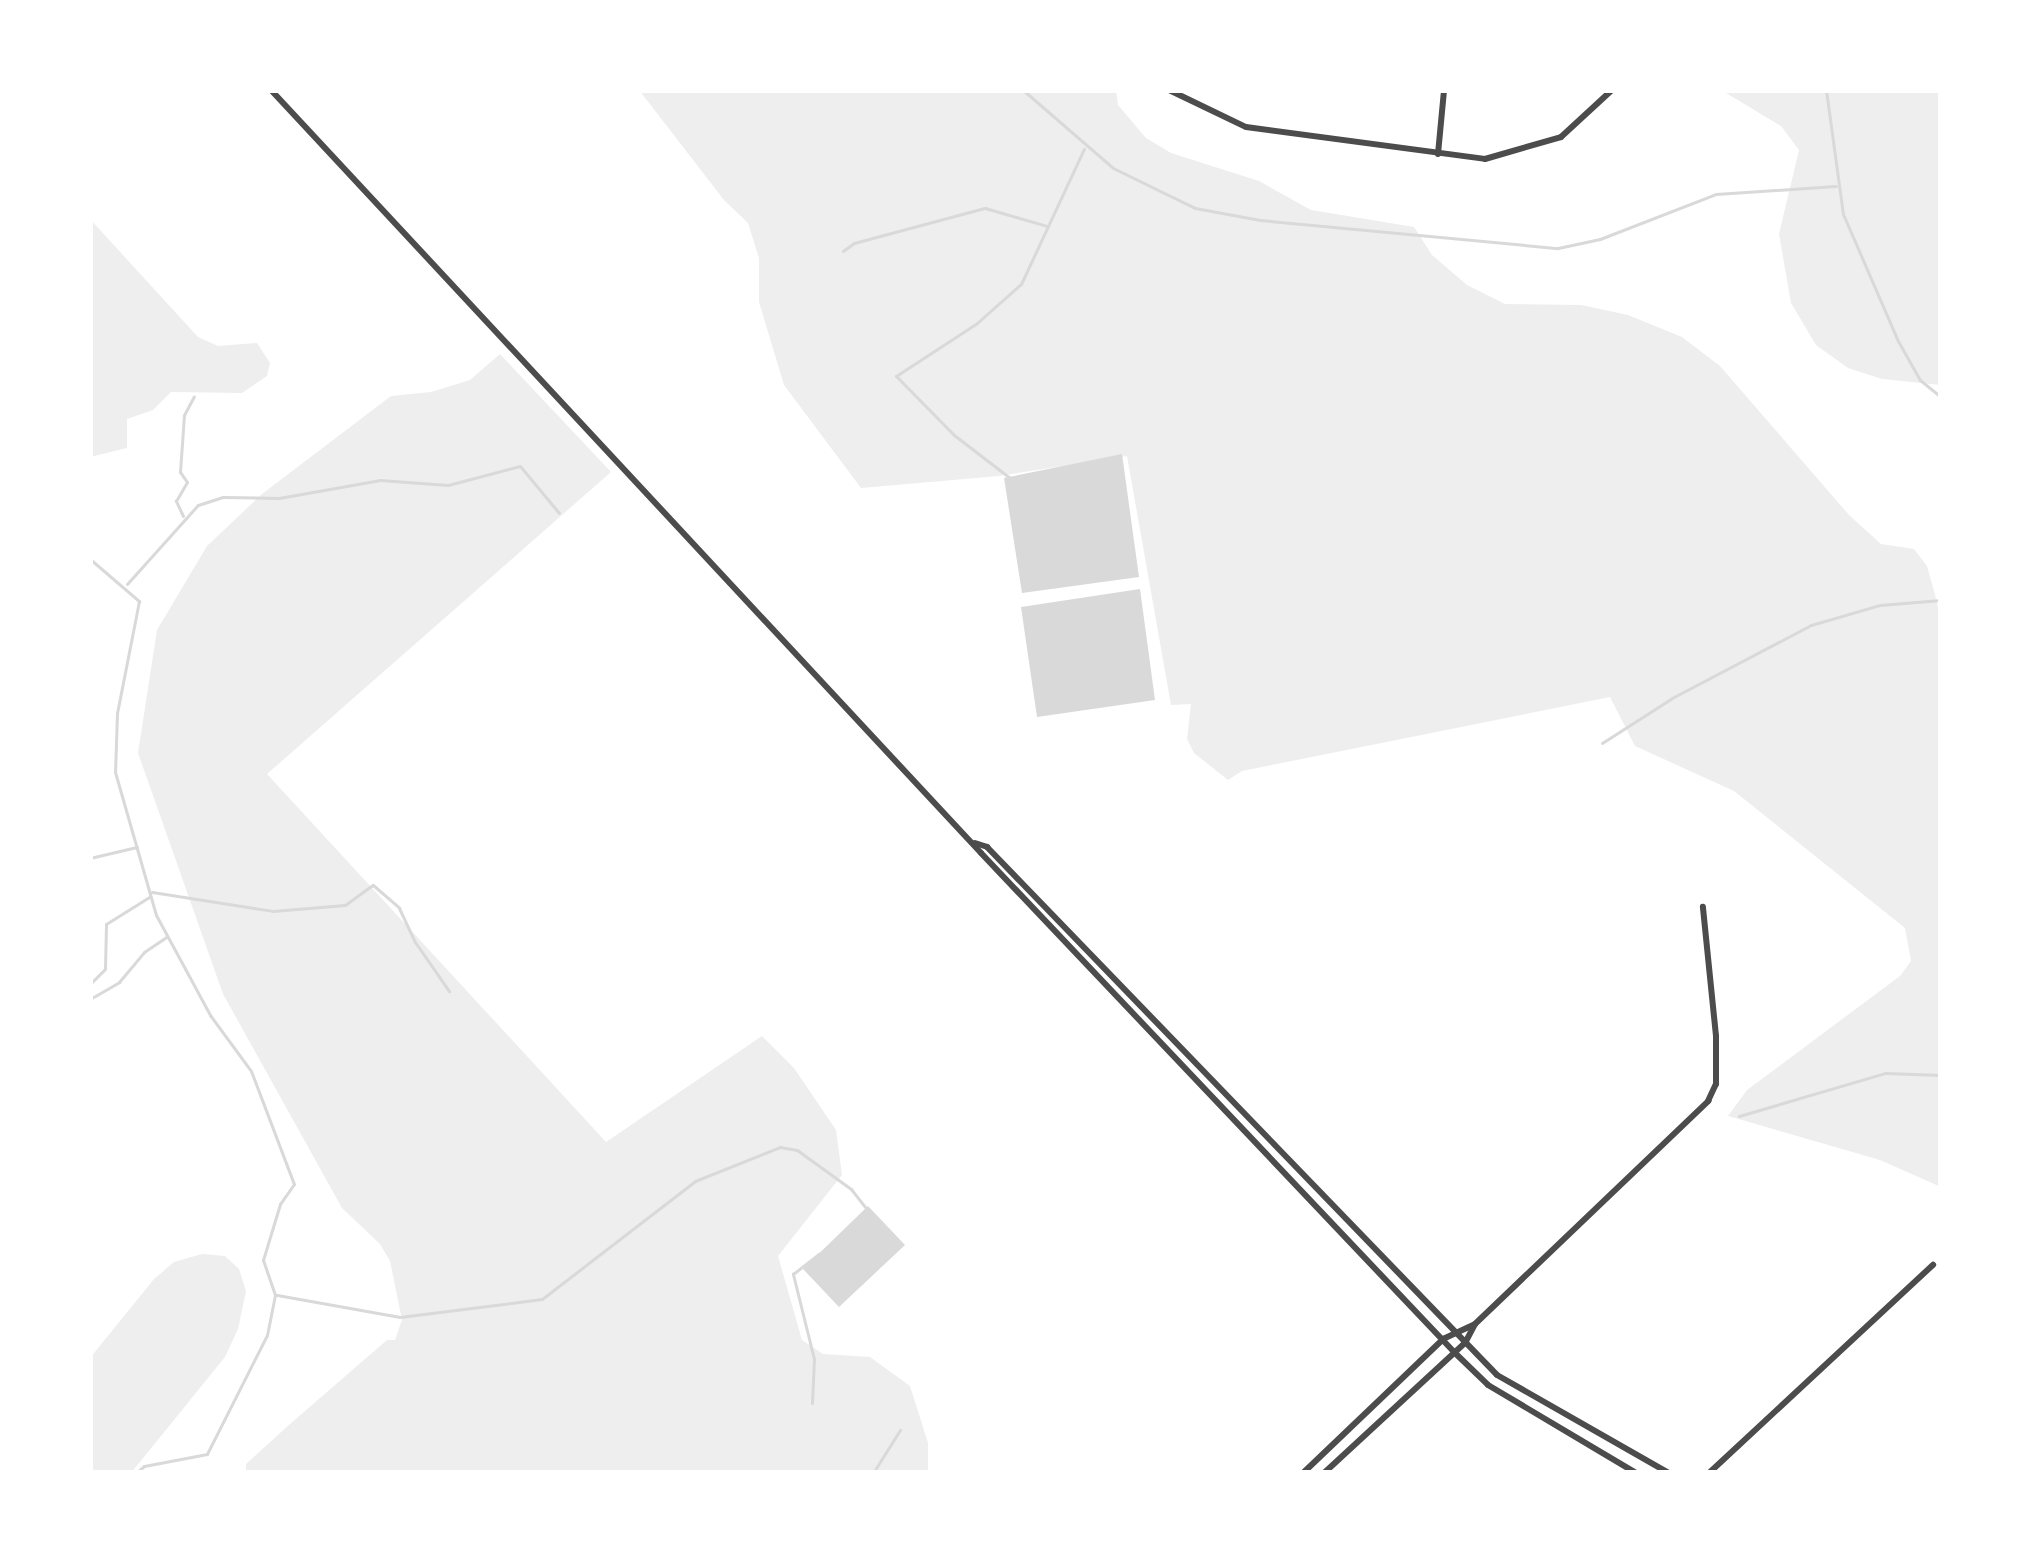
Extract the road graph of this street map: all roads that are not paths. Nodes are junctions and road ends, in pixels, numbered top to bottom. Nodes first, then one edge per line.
1 (271, 90) edge
2 (1169, 90) edge
3 (1444, 90) edge
4 (1612, 90) edge
5 (1438, 154) junction
6 (971, 842) junction
7 (1703, 907) dead end
8 (1933, 1264) dead end
9 (1475, 1324) junction
10 (1454, 1330) junction
11 (1443, 1339) junction
12 (1465, 1343) junction
13 (1454, 1352) junction
14 (1634, 1472) edge
15 (1303, 1473) edge
16 (1324, 1473) edge
17 (1670, 1473) edge
18 (1709, 1473) edge

1 - 6 street
2 - 5 street
3 - 5 street
4 - 5 street
6 - 10 street
6 - 11 street
7 - 9 street
8 - 18 street
9 - 10 street
9 - 12 street
10 - 11 street
10 - 12 street
11 - 13 street
11 - 15 street
12 - 13 street
12 - 17 street
13 - 14 street
13 - 16 street

